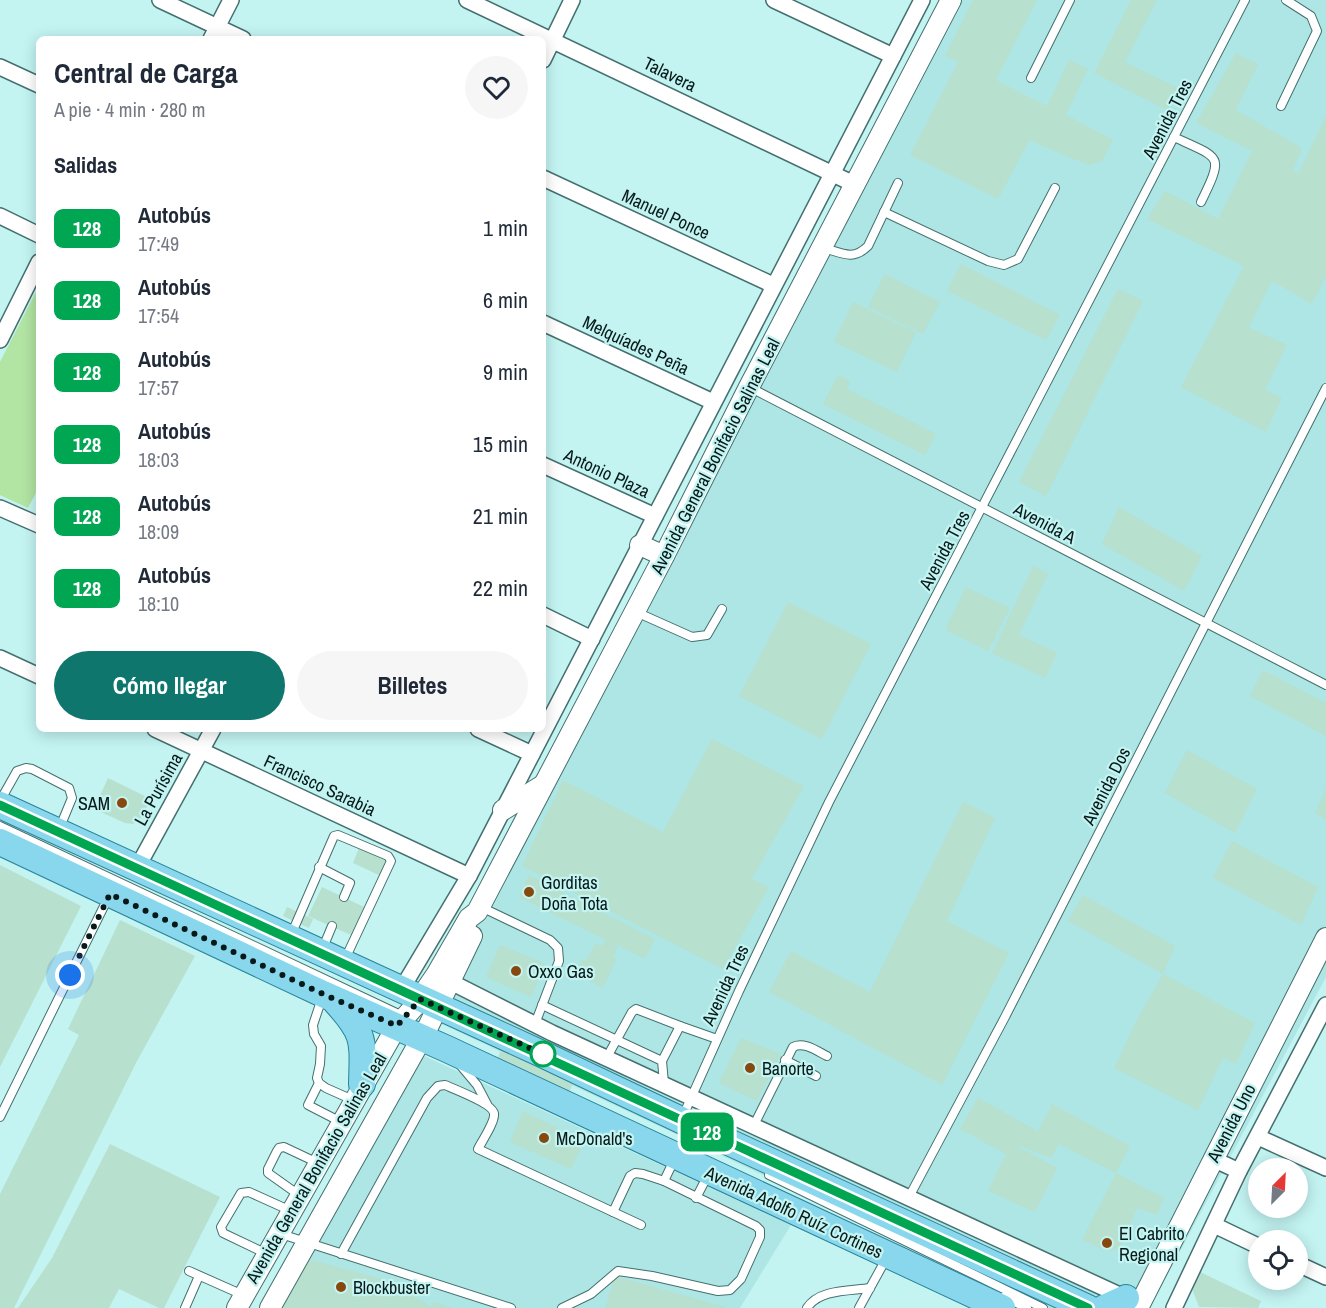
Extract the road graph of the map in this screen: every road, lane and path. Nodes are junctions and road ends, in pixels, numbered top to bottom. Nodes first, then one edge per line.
1 (160, 0) edge
2 (231, 0) edge
3 (467, 0) edge
4 (572, 0) edge
5 (774, 0) edge
6 (922, 0) edge
7 (951, 0) edge
8 (1070, 0) edge
9 (1245, 0) edge
10 (1286, 0) edge
11 (214, 33) edge
12 (553, 39) junction
13 (546, 54) edge
14 (893, 56) junction
15 (0, 67) edge
16 (1031, 78) dead end
17 (36, 84) edge
18 (1281, 106) dead end
19 (1174, 137) junction
20 (832, 173) junction
21 (546, 179) edge
22 (898, 183) dead end
23 (856, 185) junction
24 (1055, 188) dead end
25 (1201, 202) dead end
26 (884, 212) junction
27 (0, 216) edge
28 (36, 234) edge
29 (823, 247) junction
30 (36, 268) edge
31 (773, 285) junction
32 (546, 324) edge
33 (0, 340) edge
34 (749, 387) junction
35 (1326, 388) edge
36 (713, 402) junction
37 (546, 466) edge
38 (983, 507) junction
39 (0, 508) edge
40 (655, 516) junction
41 (36, 519) edge
42 (640, 545) junction
43 (664, 556) junction
44 (722, 609) dead end
45 (635, 611) junction
46 (546, 616) edge
47 (1205, 624) junction
48 (592, 639) junction
49 (0, 658) edge
50 (36, 675) edge
51 (1326, 685) edge
52 (546, 727) edge
53 (161, 732) edge
54 (211, 732) edge
55 (484, 732) edge
56 (543, 732) edge
57 (201, 751) junction
58 (532, 754) junction
59 (543, 785) junction
60 (0, 803) edge
61 (503, 810) junction
62 (0, 826) edge
63 (58, 831) junction
64 (0, 842) edge
65 (319, 867) junction
66 (137, 868) junction
67 (469, 876) junction
68 (110, 894) junction
69 (344, 897) dead end
70 (479, 909) junction
71 (332, 926) dead end
72 (289, 938) junction
73 (1326, 938) edge
74 (320, 953) junction
75 (343, 964) junction
76 (444, 979) junction
77 (327, 996) junction
78 (542, 1005) junction
79 (1326, 1005) edge
80 (422, 1019) junction
81 (680, 1026) junction
82 (543, 1037) junction
83 (717, 1039) junction
84 (616, 1040) junction
85 (827, 1056) dead end
86 (607, 1058) junction
87 (785, 1060) junction
88 (662, 1061) junction
89 (816, 1076) dead end
90 (319, 1083) junction
91 (664, 1083) junction
92 (358, 1092) junction
93 (692, 1096) junction
94 (487, 1104) junction
95 (0, 1117) edge
96 (681, 1120) junction
97 (341, 1122) junction
98 (754, 1125) junction
99 (1258, 1137) junction
100 (676, 1157) junction
101 (1213, 1159) junction
102 (318, 1163) junction
103 (1326, 1168) edge
104 (1239, 1171) junction
105 (709, 1172) junction
106 (766, 1173) dead end
107 (664, 1181) junction
108 (696, 1197) junction
109 (909, 1197) junction
110 (295, 1203) junction
111 (613, 1212) junction
112 (641, 1225) dead end
113 (1214, 1225) junction
114 (278, 1233) junction
115 (1248, 1241) edge
116 (306, 1242) junction
117 (888, 1249) junction
118 (267, 1254) junction
119 (341, 1254) junction
120 (1308, 1269) edge
121 (189, 1271) dead end
122 (199, 1276) junction
123 (1326, 1278) edge
124 (870, 1288) junction
125 (241, 1302) edge
126 (1131, 1305) edge
127 (185, 1308) edge
128 (270, 1308) edge
129 (511, 1308) edge
130 (562, 1308) edge
131 (807, 1308) edge
132 (859, 1308) edge
133 (1002, 1308) edge
134 (1027, 1308) edge
135 (1043, 1308) edge
136 (1088, 1308) edge
137 (1174, 1308) edge

1 - 11 street
2 - 11 street
3 - 12 street, Talavera
4 - 12 street
5 - 14 street
6 - 14 street
7 - 23 street, Avenida General Bonifacio Salinas Leal
8 - 16 lane
9 - 19 lane, Avenida Tres
10 - 18 lane
12 - 13 street
12 - 20 street, Talavera
14 - 20 street
15 - 17 street
19 - 25 lane
19 - 38 lane, Avenida Tres
20 - 23 street, Talavera
20 - 31 street
21 - 31 street, Manuel Ponce
22 - 26 lane
23 - 29 street, Avenida General Bonifacio Salinas Leal
24 - 26 lane
26 - 29 lane
27 - 28 street
29 - 34 street, Avenida General Bonifacio Salinas Leal
30 - 33 street
31 - 36 street
32 - 36 street, Melquíades Peña
34 - 38 lane, Avenida A
34 - 43 street, Avenida General Bonifacio Salinas Leal
35 - 47 lane, Avenida Dos
36 - 40 street
37 - 40 street, Antonio Plaza
38 - 47 lane, Avenida A
38 - 83 lane, Avenida Tres
39 - 41 street
40 - 42 street
42 - 43 street
42 - 48 street
43 - 45 street, Avenida General Bonifacio Salinas Leal
44 - 45 lane
45 - 59 street, Avenida General Bonifacio Salinas Leal
46 - 48 street
47 - 51 lane, Avenida A
47 - 109 lane, Avenida Dos
48 - 52 street
49 - 50 street
53 - 57 street, Francisco Sarabia
54 - 57 street, La Purísima
55 - 58 street
56 - 58 street
57 - 66 street, La Purísima
57 - 67 street, Francisco Sarabia
58 - 61 street
59 - 61 street
59 - 70 street, Avenida General Bonifacio Salinas Leal
60 - 63 main road, Avenida Adolfo Ruíz Cortines
60 - 63 lane
61 - 67 street
62 - 80 lane
63 - 66 main road, Avenida Adolfo Ruíz Cortines
64 - 68 main road, Avenida Adolfo Ruíz Cortines
65 - 69 lane
65 - 72 lane
65 - 75 lane
66 - 72 main road, Avenida Adolfo Ruíz Cortines
67 - 80 street
68 - 77 main road, Avenida Adolfo Ruíz Cortines
68 - 95 lane
70 - 76 street, Avenida General Bonifacio Salinas Leal
70 - 78 lane
71 - 74 lane
72 - 74 main road, Avenida Adolfo Ruíz Cortines
73 - 101 street, Avenida Uno
74 - 75 main road, Avenida Adolfo Ruíz Cortines
75 - 80 main road, Avenida Adolfo Ruíz Cortines
76 - 80 street, Avenida General Bonifacio Salinas Leal
76 - 82 street
77 - 80 main road, Avenida Adolfo Ruíz Cortines
77 - 90 lane
77 - 92 main road
78 - 82 lane
78 - 84 lane
79 - 99 street, Avenida Uno
80 - 82 main road, Avenida Adolfo Ruíz Cortines
80 - 92 street, Avenida General Bonifacio Salinas Leal
80 - 94 lane
80 - 100 main road, Avenida Adolfo Ruíz Cortines
80 - 116 street, Avenida General Bonifacio Salinas Leal
81 - 83 lane
81 - 84 lane
81 - 88 lane
82 - 86 street
82 - 96 main road, Avenida Adolfo Ruíz Cortines
83 - 93 lane, Avenida Tres
84 - 86 lane
84 - 88 lane
85 - 87 lane
86 - 91 street
87 - 89 lane
87 - 98 lane
88 - 91 lane
90 - 92 lane
90 - 97 lane
91 - 93 street
92 - 97 street, Avenida General Bonifacio Salinas Leal
93 - 96 lane, Avenida Tres
93 - 98 street
94 - 111 lane
94 - 119 lane
96 - 136 main road, Avenida Adolfo Ruíz Cortines
97 - 102 street, Avenida General Bonifacio Salinas Leal
98 - 109 street
99 - 103 street
99 - 104 street, Avenida Uno
100 - 105 main road, Avenida Adolfo Ruíz Cortines
100 - 107 lane
101 - 104 street
101 - 126 street, Avenida Uno
102 - 110 street, Avenida General Bonifacio Salinas Leal
102 - 110 lane
104 - 113 street, Avenida Uno
105 - 108 lane
105 - 117 main road, Avenida Adolfo Ruíz Cortines
106 - 135 lane
107 - 108 lane
107 - 111 lane
108 - 130 lane
109 - 126 street
110 - 114 street, Avenida General Bonifacio Salinas Leal
110 - 118 lane
111 - 112 lane
113 - 115 street
113 - 137 street, Avenida Uno
114 - 116 lane
114 - 118 street, Avenida General Bonifacio Salinas Leal
116 - 119 lane
116 - 128 street, Avenida General Bonifacio Salinas Leal
117 - 124 lane
117 - 133 main road, Avenida Adolfo Ruíz Cortines
117 - 134 lane
118 - 125 street, Avenida General Bonifacio Salinas Leal
119 - 129 lane
120 - 123 street
121 - 122 lane
122 - 125 lane
122 - 127 lane
124 - 131 lane
124 - 132 lane

